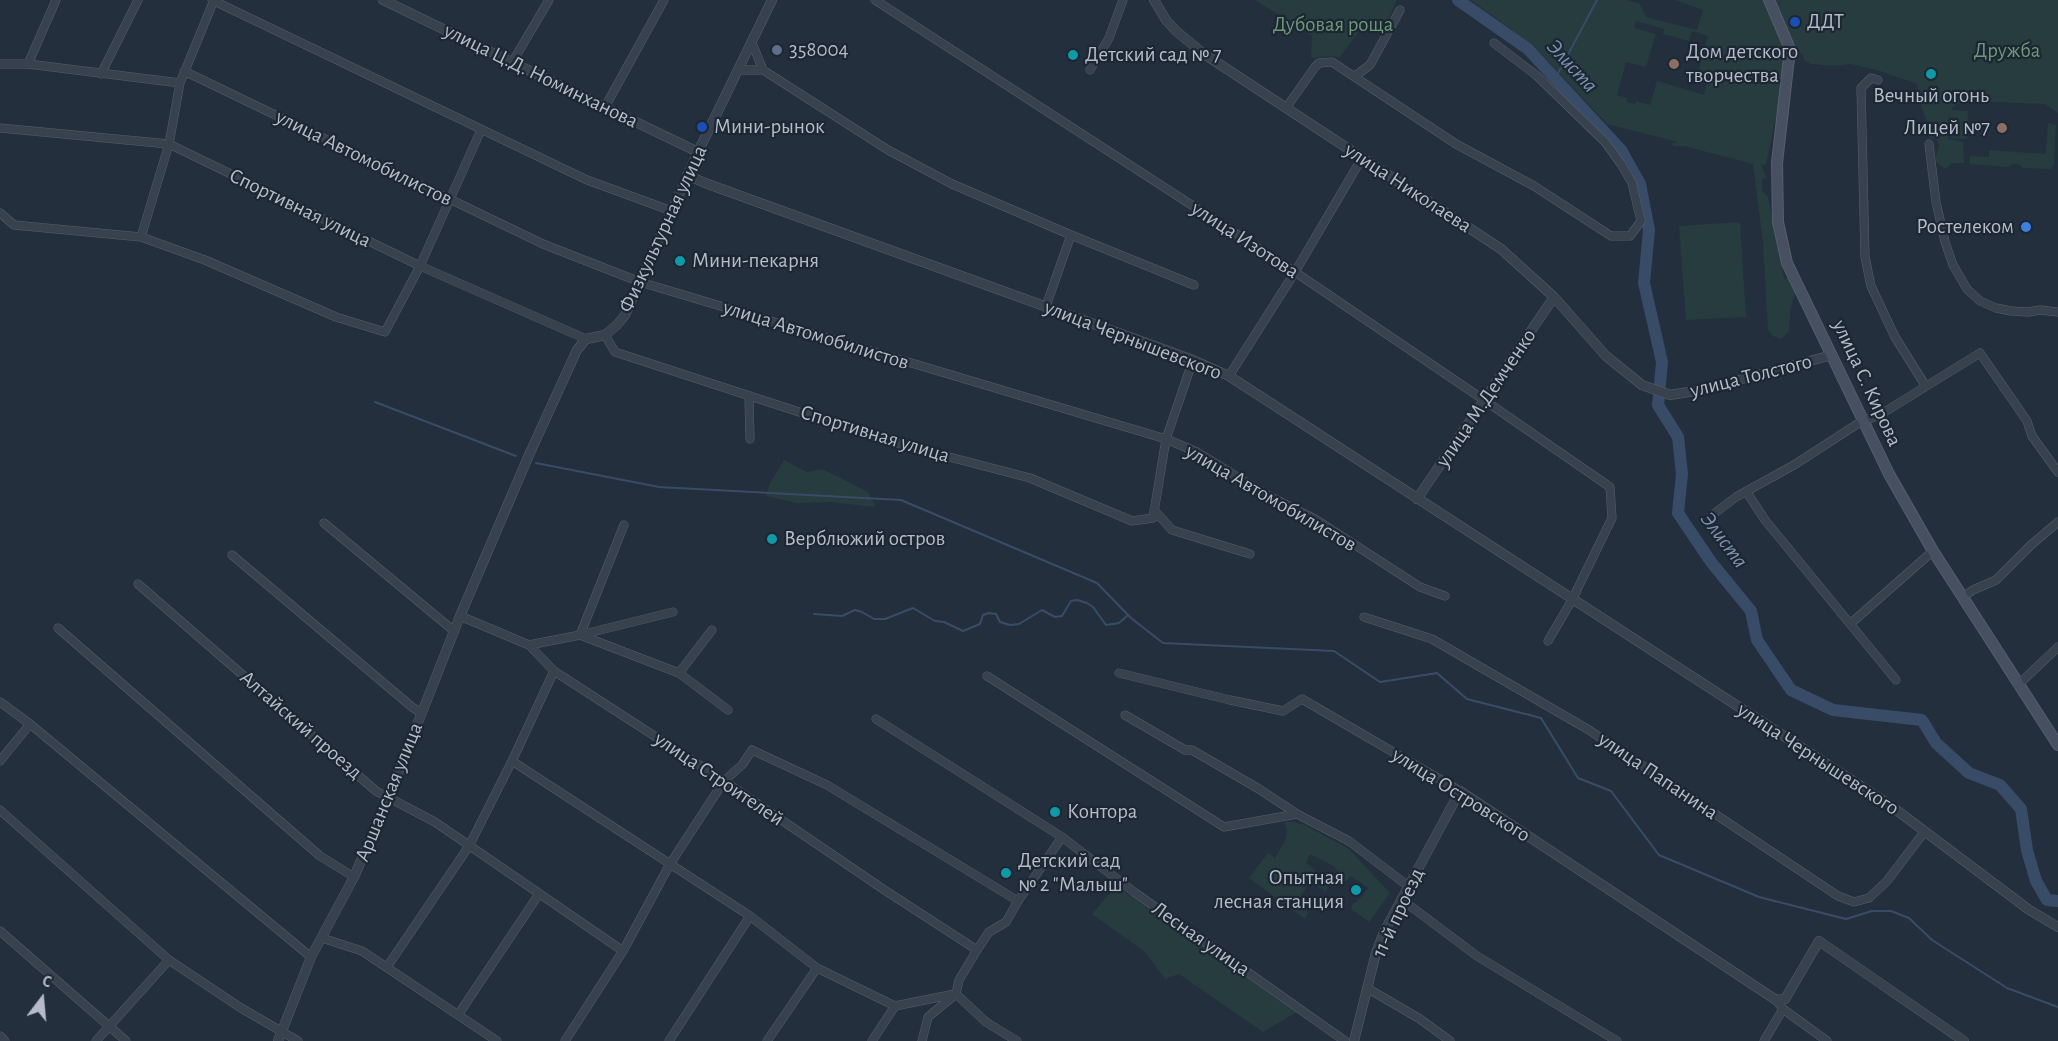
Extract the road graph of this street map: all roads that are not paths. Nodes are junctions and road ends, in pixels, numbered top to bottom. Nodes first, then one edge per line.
1 (56, 0) edge
2 (138, 0) edge
3 (213, 0) edge
4 (383, 0) edge
5 (549, 0) edge
6 (664, 0) edge
7 (772, 0) edge
8 (875, 0) edge
9 (1123, 0) edge
10 (1154, 0) edge
11 (1769, 0) edge
12 (1400, 10) dead end
13 (752, 43) junction
14 (1494, 43) dead end
15 (513, 62) junction
16 (0, 64) edge
17 (28, 64) junction
18 (739, 70) junction
19 (763, 70) junction
20 (1090, 70) dead end
21 (184, 71) junction
22 (101, 74) junction
23 (1355, 76) junction
24 (1878, 80) dead end
25 (180, 83) junction
26 (605, 107) junction
27 (1286, 108) junction
28 (0, 128) edge
29 (481, 130) junction
30 (169, 144) junction
31 (1929, 144) dead end
32 (698, 152) junction
33 (1362, 158) junction
34 (687, 175) junction
35 (450, 199) junction
36 (672, 211) junction
37 (0, 213) edge
38 (1071, 235) junction
39 (141, 237) junction
40 (420, 266) junction
41 (1294, 272) junction
42 (640, 282) junction
43 (1194, 285) dead end
44 (1554, 297) junction
45 (1046, 306) junction
46 (2058, 312) edge
47 (605, 334) junction
48 (586, 339) junction
49 (1832, 355) junction
50 (1193, 360) junction
51 (1229, 376) junction
52 (1925, 386) junction
53 (1670, 395) joint
54 (749, 396) junction
55 (1484, 400) junction
56 (1862, 421) junction
57 (750, 439) dead end
58 (1166, 439) junction
59 (2058, 472) edge
60 (1746, 491) junction
61 (1417, 499) junction
62 (1153, 514) junction
63 (1711, 516) dead end
64 (2058, 522) edge
65 (324, 523) dead end
66 (624, 525) dead end
67 (1933, 551) junction
68 (1250, 554) dead end
69 (232, 555) dead end
70 (138, 585) dead end
71 (1445, 596) dead end
72 (1963, 597) junction
73 (1572, 600) junction
74 (673, 612) dead end
75 (460, 616) junction
76 (1364, 617) dead end
77 (1850, 624) junction
78 (58, 628) dead end
79 (712, 630) dead end
80 (454, 631) junction
81 (580, 635) junction
82 (1548, 641) dead end
83 (529, 645) junction
84 (2058, 647) edge
85 (554, 671) junction
86 (679, 673) junction
87 (1119, 673) dead end
88 (987, 676) dead end
89 (1896, 680) dead end
90 (2018, 685) junction
91 (0, 702) edge
92 (728, 710) dead end
93 (421, 713) junction
94 (1125, 715) dead end
95 (876, 719) dead end
96 (30, 724) junction
97 (2058, 746) edge
98 (0, 761) edge
99 (512, 761) junction
100 (724, 781) junction
101 (1460, 791) junction
102 (389, 796) junction
103 (0, 810) edge
104 (1297, 814) junction
105 (1925, 831) junction
106 (1062, 837) junction
107 (469, 846) junction
108 (670, 864) junction
109 (354, 877) junction
110 (1408, 886) junction
111 (539, 894) junction
112 (1401, 899) junction
113 (1018, 901) junction
114 (750, 916) junction
115 (2058, 927) edge
116 (0, 931) edge
117 (322, 939) junction
118 (977, 950) junction
119 (623, 951) junction
120 (311, 957) junction
121 (169, 960) junction
122 (387, 967) junction
123 (817, 968) junction
124 (1367, 988) junction
125 (956, 994) junction
126 (1776, 1000) junction
127 (895, 1006) junction
128 (1783, 1009) junction
129 (458, 1015) junction
130 (109, 1026) junction
131 (0, 1036) edge
132 (279, 1036) edge
133 (5, 1041) edge
134 (96, 1041) edge
135 (126, 1041) edge
136 (297, 1041) edge
137 (497, 1041) edge
138 (565, 1041) edge
139 (669, 1041) edge
140 (766, 1041) edge
141 (872, 1041) edge
142 (922, 1041) edge
143 (1017, 1041) edge
144 (1346, 1041) edge
145 (1354, 1041) edge
146 (1450, 1041) edge
147 (1617, 1041) edge
148 (1764, 1041) edge
149 (1827, 1041) edge
150 (1964, 1041) edge

1 - 17 street
2 - 22 street
3 - 21 street
3 - 29 street
4 - 15 street, улица Ц.Д. Номинханова
5 - 15 street
6 - 26 street
7 - 13 street, Физкультурная улица
8 - 41 street, улица Изотова
9 - 20 street
10 - 27 street, улица Николаева
11 - 49 main road, улица С. Кирова
12 - 23 street
13 - 18 street, Физкультурная улица
13 - 19 street
14 - 23 street
15 - 26 street, улица Ц.Д. Номинханова
16 - 17 street
17 - 22 street
18 - 19 street
18 - 32 street, Физкультурная улица
19 - 38 street
21 - 25 street
21 - 35 street, улица Автомобилистов
22 - 25 street
23 - 27 street
24 - 52 street
25 - 30 street
26 - 32 street, улица Ц.Д. Номинханова
27 - 33 street, улица Николаева
28 - 30 street, Спортивная улица
29 - 35 street
29 - 36 street
30 - 39 street
30 - 40 street, Спортивная улица
31 - 46 street
32 - 34 street, Физкультурная улица
33 - 41 street
33 - 44 street, улица Николаева
34 - 36 street, Физкультурная улица
34 - 45 street, улица Чернышевского
35 - 40 street
35 - 42 street, улица Автомобилистов
36 - 42 street, Физкультурная улица
37 - 39 street
38 - 43 street
38 - 45 street
39 - 40 street
40 - 48 street, Спортивная улица
41 - 51 street
41 - 55 street, улица Изотова
42 - 47 street, Физкультурная улица
42 - 58 street, улица Автомобилистов
44 - 53 street, улица Николаева
44 - 55 street, улица М.Демченко
45 - 50 street, улица Чернышевского
47 - 48 street, Физкультурная улица
47 - 54 street, Спортивная улица
48 - 75 street, Аршанская улица
49 - 53 street, улица Толстого
49 - 56 main road, улица С. Кирова
50 - 51 street, улица Чернышевского
50 - 58 street
51 - 61 street, улица Чернышевского
52 - 56 street
52 - 59 street
54 - 57 street
54 - 62 street, Спортивная улица
55 - 61 street, улица М.Демченко
55 - 73 street, улица Изотова
56 - 60 street
56 - 67 main road, улица С. Кирова
58 - 62 street
58 - 71 street, улица Автомобилистов
60 - 63 street
60 - 77 street
61 - 73 street, улица Чернышевского
62 - 68 street
64 - 72 street
65 - 80 street
66 - 81 street
67 - 72 main road, улица С. Кирова
67 - 77 street
69 - 93 street
70 - 102 street, Алтайский проезд
72 - 90 main road, улица С. Кирова
73 - 82 street
73 - 105 street, улица Чернышевского
74 - 81 street
75 - 80 street, Аршанская улица
75 - 83 street, улица Строителей
76 - 105 street, улица Папанина
77 - 89 street
78 - 109 street
79 - 86 street
80 - 93 street, Аршанская улица
81 - 83 street
81 - 86 street
83 - 85 street, улица Строителей
84 - 90 street
85 - 99 street
85 - 100 street, улица Строителей
86 - 92 street
87 - 101 street, улица Островского
88 - 104 street
90 - 97 main road, улица С. Кирова
91 - 96 street
93 - 102 street, Аршанская улица
94 - 104 street
95 - 106 street, Лесная улица
96 - 98 street
96 - 120 street
99 - 107 street
99 - 108 street
100 - 108 street
100 - 113 street
100 - 118 street, улица Строителей
101 - 110 street, 11-й проезд
101 - 126 street, улица Островского
102 - 107 street, Алтайский проезд
102 - 109 street, Аршанская улица
103 - 121 street
104 - 110 street
105 - 115 street, улица Чернышевского
106 - 113 street
106 - 144 street, Лесная улица
107 - 111 street, Алтайский проезд
107 - 122 street
108 - 114 street
108 - 119 street
109 - 117 street, Аршанская улица
110 - 112 street, 11-й проезд
111 - 119 street, Алтайский проезд
111 - 129 street
112 - 124 street, 11-й проезд
112 - 147 street
113 - 118 street
114 - 123 street
114 - 139 street
116 - 130 street
117 - 120 street, Аршанская улица
117 - 122 street
118 - 125 street
119 - 138 street
120 - 132 street, Аршанская улица
121 - 130 street
121 - 132 street
122 - 129 street
123 - 127 street
123 - 140 street
124 - 145 street, 11-й проезд
124 - 146 street
125 - 127 street
125 - 142 street
125 - 143 street
126 - 128 street, улица Островского
126 - 150 street
127 - 141 street
128 - 148 street
128 - 149 street, улица Островского
129 - 137 street
130 - 134 street
130 - 135 street
131 - 133 street
132 - 136 street

